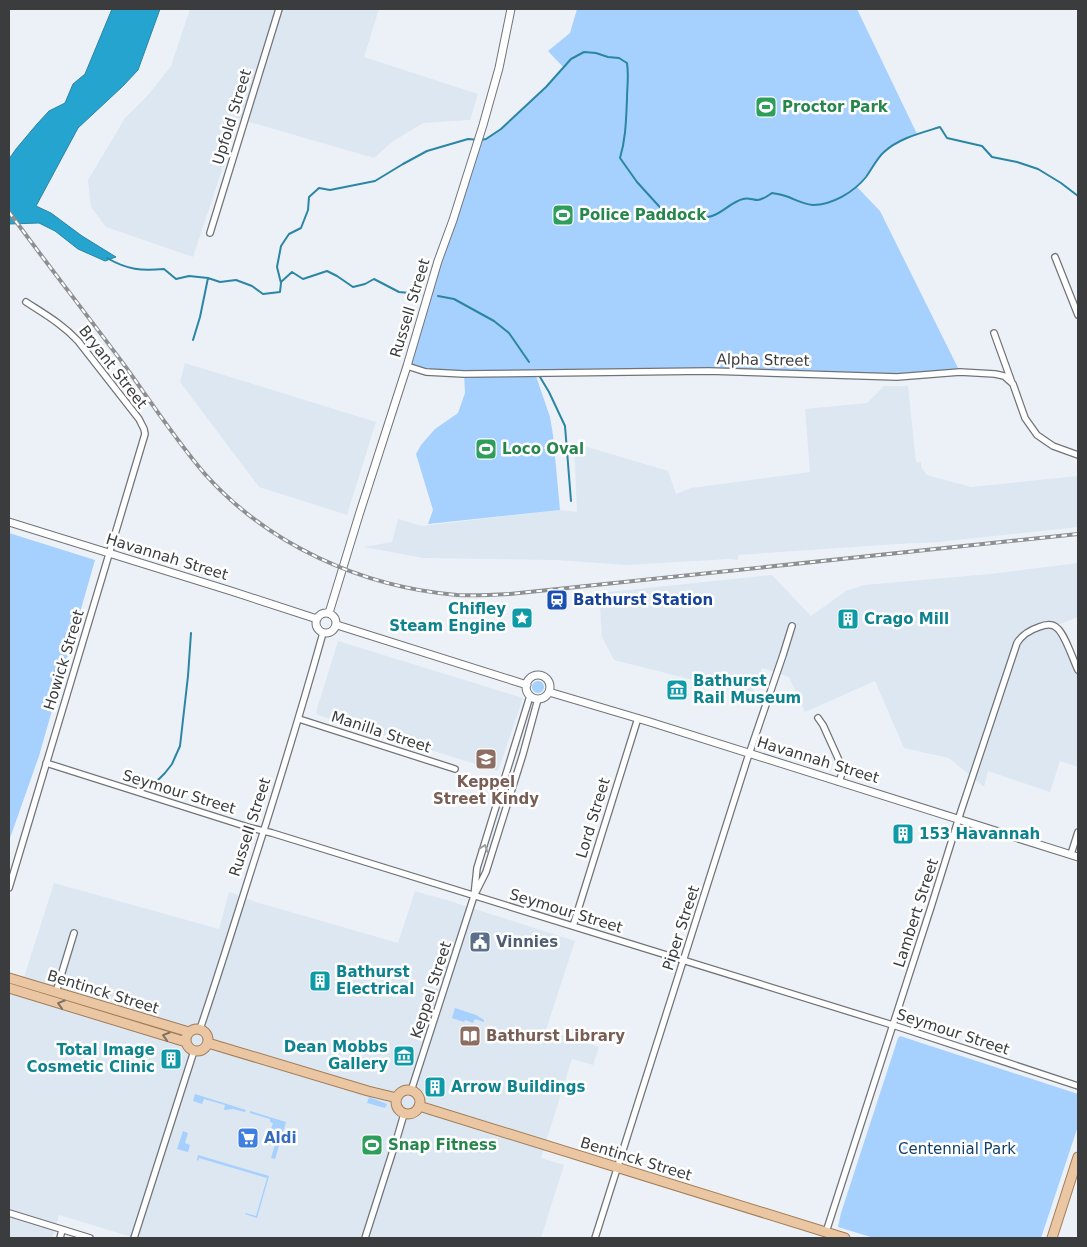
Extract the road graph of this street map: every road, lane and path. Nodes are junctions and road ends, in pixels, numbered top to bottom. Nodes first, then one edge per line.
1 (279, 9) edge
2 (511, 9) edge
3 (210, 233) dead end
4 (1055, 257) dead end
5 (26, 302) dead end
6 (1078, 314) edge
7 (994, 333) dead end
8 (407, 366) junction
9 (1013, 384) junction
10 (144, 439) joint
11 (1078, 455) edge
12 (9, 522) edge
13 (110, 554) junction
14 (329, 613) junction
15 (317, 619) junction
16 (336, 625) junction
17 (792, 626) dead end
18 (324, 633) junction
19 (1078, 670) edge
20 (527, 685) junction
21 (549, 692) junction
22 (530, 696) junction
23 (538, 699) junction
24 (638, 718) junction
25 (818, 718) dead end
26 (298, 719) junction
27 (514, 751) junction
28 (750, 753) junction
29 (523, 754) junction
30 (46, 763) junction
31 (455, 769) dead end
32 (840, 782) junction
33 (958, 819) junction
34 (264, 831) junction
35 (489, 832) junction
36 (1078, 832) edge
37 (498, 834) junction
38 (1075, 856) edge
39 (9, 888) edge
40 (474, 896) junction
41 (573, 926) junction
42 (74, 933) dead end
43 (683, 960) junction
44 (9, 978) edge
45 (9, 988) edge
46 (56, 992) junction
47 (892, 1025) junction
48 (200, 1029) junction
49 (189, 1032) junction
50 (186, 1042) junction
51 (208, 1043) junction
52 (194, 1051) junction
53 (1078, 1086) edge
54 (411, 1091) junction
55 (397, 1098) junction
56 (419, 1106) junction
57 (404, 1114) junction
58 (1078, 1158) edge
59 (618, 1168) junction
60 (9, 1213) edge
61 (62, 1230) junction
62 (826, 1232) junction
63 (60, 1238) edge
64 (90, 1238) edge
65 (134, 1238) edge
66 (365, 1238) edge
67 (595, 1238) edge
68 (845, 1238) edge
69 (1052, 1238) edge

1 - 3 street, Upfold Street
2 - 8 street, Russell Street
4 - 6 street
5 - 10 street, Bryant Street
7 - 9 street
8 - 9 street, Alpha Street
8 - 14 street, Russell Street
9 - 11 street
10 - 13 street, Howick Street
12 - 13 street, Havannah Street
13 - 15 street, Havannah Street
13 - 30 street, Howick Street
14 - 15 street
14 - 16 street
15 - 18 street
16 - 18 street
16 - 20 street
17 - 28 street, Piper Street
18 - 26 street, Russell Street
19 - 33 street, Lambert Street
20 - 21 street
20 - 22 street
21 - 23 street
21 - 24 street, Havannah Street
22 - 23 street
22 - 27 street, Keppel Street
23 - 29 street, Keppel Street
24 - 28 street, Havannah Street
24 - 41 street, Lord Street
25 - 32 street
26 - 31 street, Manilla Street
26 - 34 street, Russell Street
27 - 29 street
27 - 35 street, Keppel Street
28 - 32 street, Havannah Street
28 - 43 street, Piper Street
29 - 37 street, Keppel Street
30 - 34 street, Seymour Street
30 - 39 street, Howick Street
32 - 33 street, Havannah Street
33 - 38 street, Havannah Street
33 - 47 street, Lambert Street
34 - 40 street, Seymour Street
34 - 48 street, Russell Street
35 - 37 street
40 -> 35 street, Keppel Street
36 - 38 street
37 - 40 street, Keppel Street
40 - 41 street, Seymour Street
40 - 54 street, Keppel Street
41 - 43 street, Seymour Street
42 - 46 street
43 - 47 street, Seymour Street
43 - 59 street, Piper Street
44 - 46 main road, Bentinck Street
50 -> 45 main road, Bentinck Street
46 - 49 main road, Bentinck Street
47 - 53 street, Seymour Street
47 - 62 street, Lambert Street
48 - 49 main road
48 - 51 main road
49 - 50 main road
50 - 52 main road
51 - 52 main road
51 - 55 main road
52 - 65 street
54 - 55 main road
54 - 56 main road
55 - 57 main road
56 - 57 main road
56 - 59 main road, Bentinck Street
57 - 66 street
58 - 69 main road
59 - 62 main road, Bentinck Street
59 - 67 street, Piper Street
60 - 61 street
61 - 63 street
61 - 64 street
62 - 68 main road, Bentinck Street

